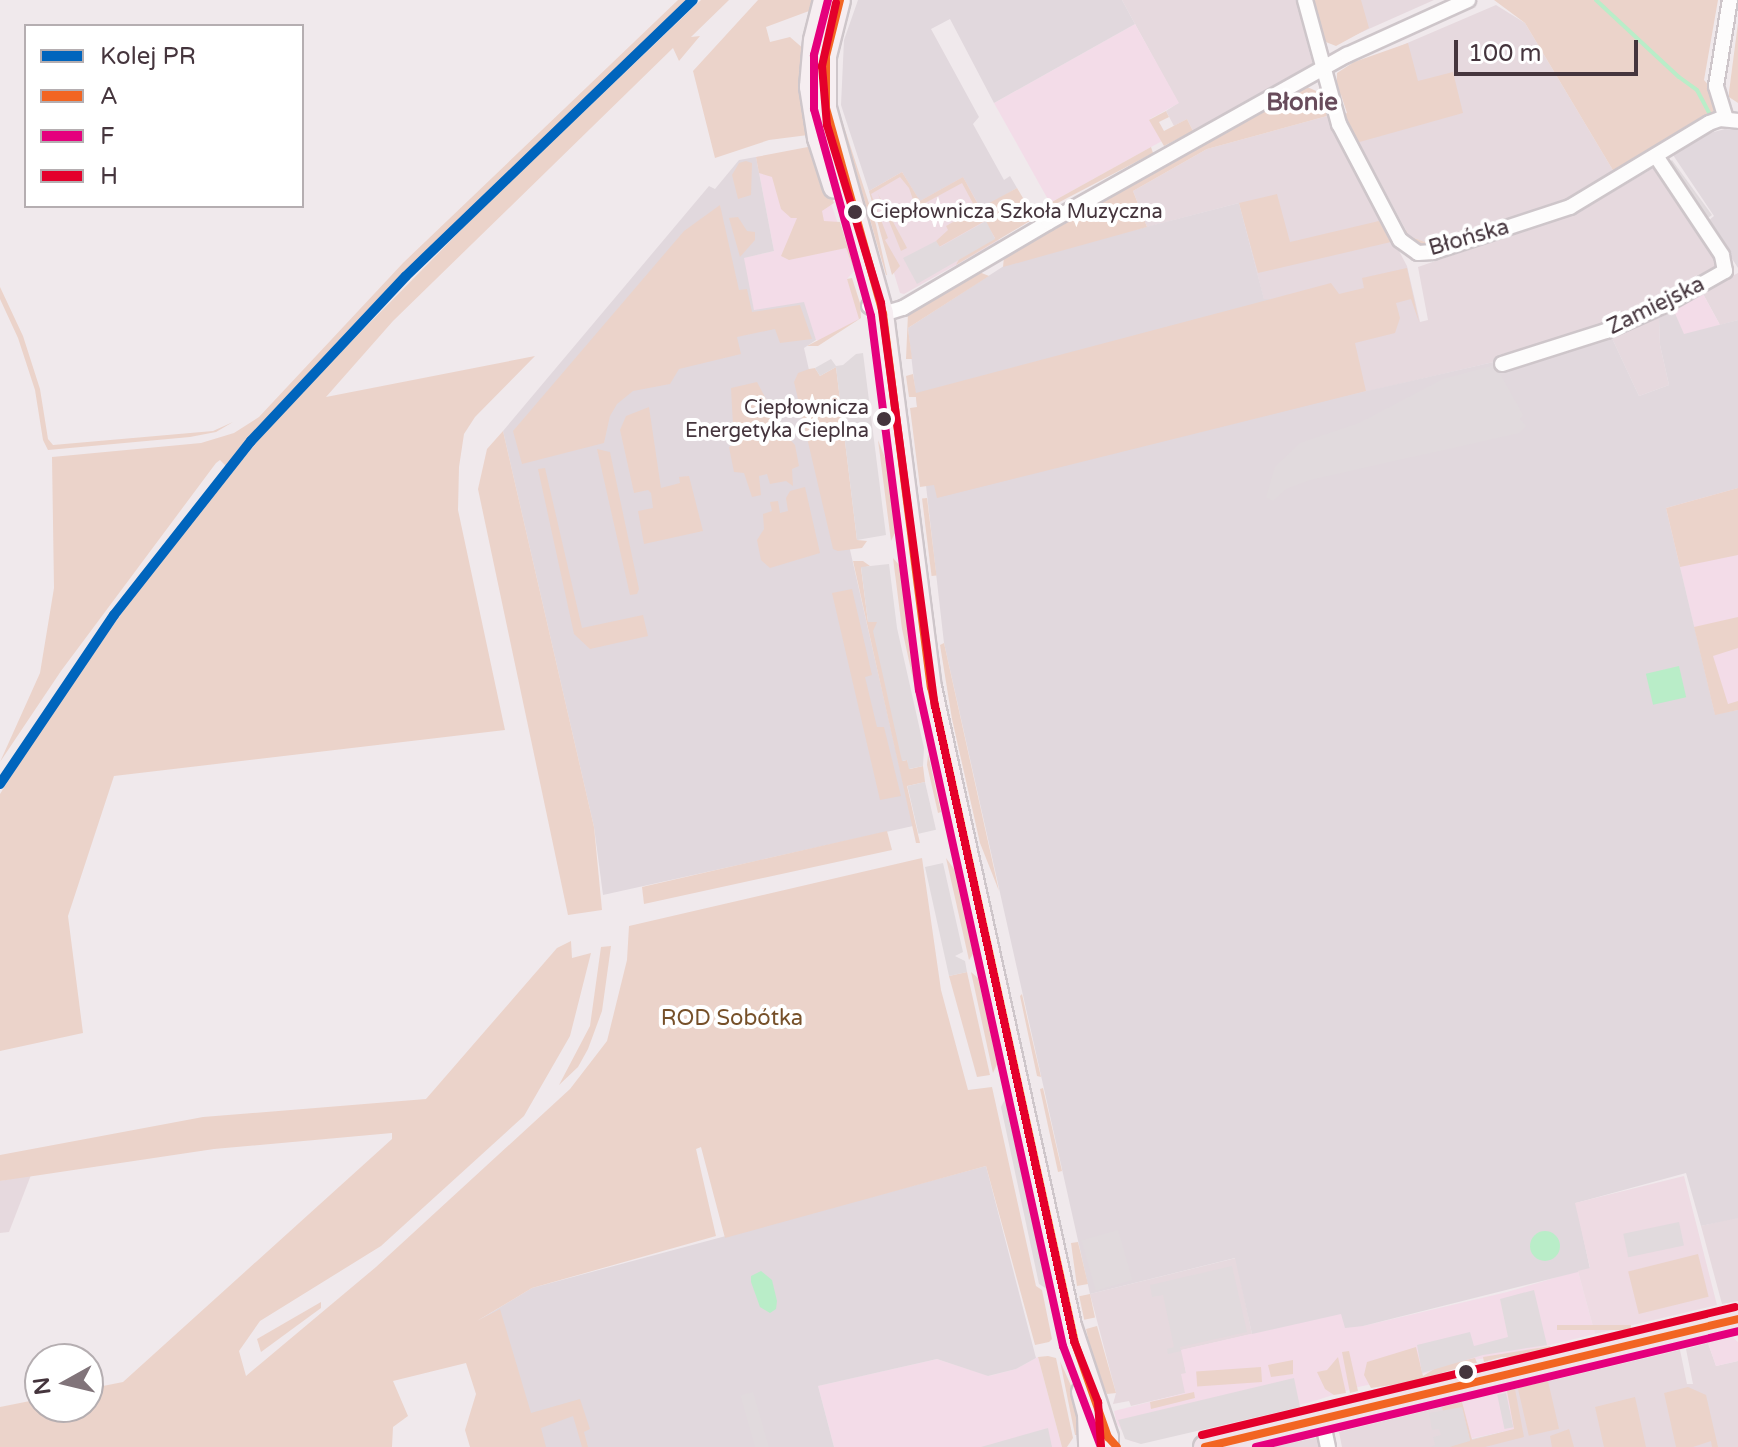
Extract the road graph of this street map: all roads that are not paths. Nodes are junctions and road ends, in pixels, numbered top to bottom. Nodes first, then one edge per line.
1 (824, 0) edge
2 (840, 0) edge
3 (1305, 0) edge
4 (1468, 0) edge
5 (1730, 0) edge
6 (1323, 69) junction
7 (1732, 120) edge
8 (1656, 156) junction
9 (876, 310) junction
10 (1502, 364) dead end
11 (1738, 1319) edge
12 (1322, 1419) junction
13 (1085, 1443) edge
14 (1111, 1444) edge
15 (1205, 1447) edge
16 (1328, 1447) edge

1 - 9 main road
2 - 9 main road
3 - 6 street, Błońska
4 - 6 street
5 - 7 street
6 - 8 street, Błońska
6 - 9 street
7 - 8 street, Błońska
8 - 10 street, Zamiejska
9 - 13 main road
9 - 14 main road
11 - 12 main road
12 - 15 main road
12 - 16 street

